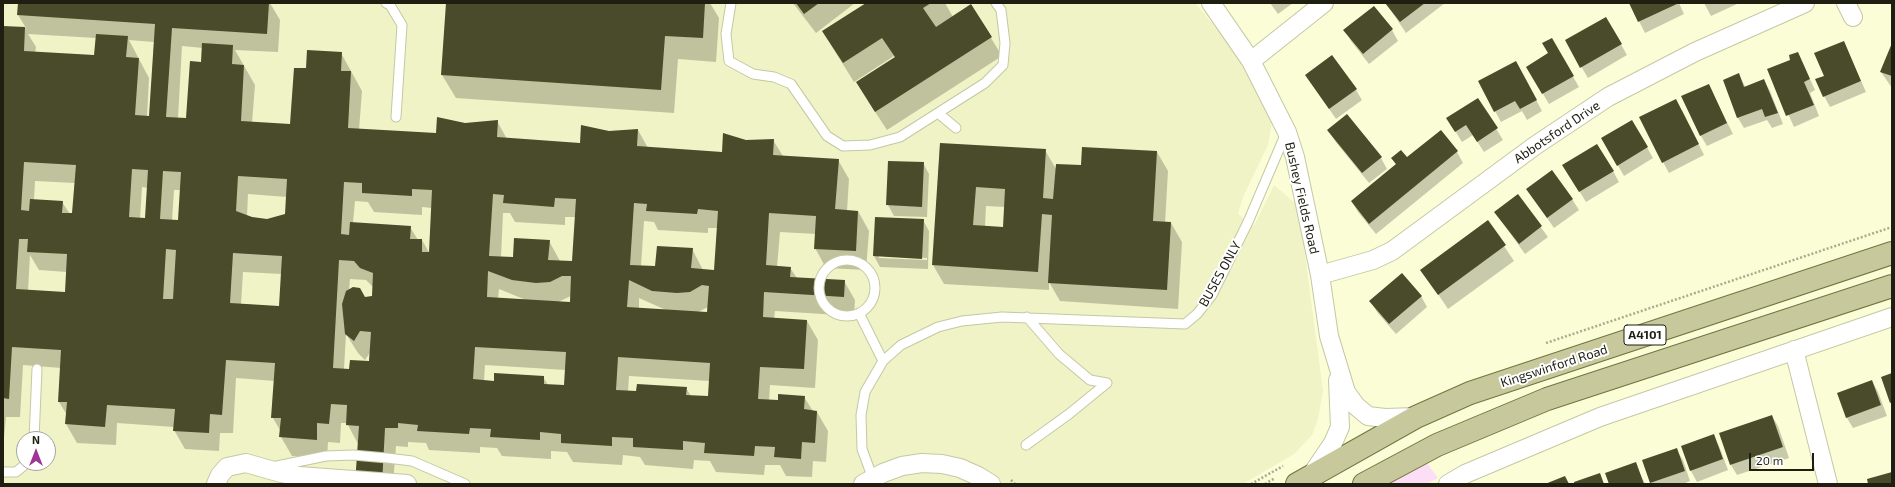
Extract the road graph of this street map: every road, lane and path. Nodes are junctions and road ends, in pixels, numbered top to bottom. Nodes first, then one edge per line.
1 (386, 3) edge
2 (731, 3) edge
3 (996, 3) edge
4 (1211, 3) edge
5 (1324, 3) edge
6 (1805, 3) edge
7 (1251, 61) junction
8 (938, 113) junction
9 (396, 117) dead end
10 (956, 128) dead end
11 (1287, 132) junction
12 (1892, 227) edge
13 (1892, 253) edge
14 (1320, 275) junction
15 (1892, 286) edge
16 (859, 313) junction
17 (1027, 317) junction
18 (1892, 317) edge
19 (1540, 346) dead end
20 (1794, 350) junction
21 (883, 361) junction
22 (1338, 363) junction
23 (37, 370) dead end
24 (1416, 417) junction
25 (34, 431) edge
26 (1026, 446) dead end
27 (267, 468) junction
28 (17, 471) edge
29 (3, 472) edge
30 (1305, 479) edge
31 (868, 481) edge
32 (216, 484) edge
33 (407, 484) edge
34 (465, 484) edge
35 (991, 484) edge
36 (1364, 484) edge
37 (1448, 484) edge
38 (1828, 484) edge

1 - 9 lane
2 - 8 lane
3 - 8 lane
4 - 7 street, Bushey Fields Road
5 - 7 street
6 - 14 street, Abbotsford Drive
7 - 11 street, Bushey Fields Road
8 - 10 lane
11 - 14 street, Bushey Fields Road
11 - 17 lane, BUSES ONLY
12 - 19 path
13 - 24 main road, Kingswinford Road / A4101
14 - 22 street, Bushey Fields Road
15 - 36 main road, A4101
16 - 16 lane
16 - 21 lane
17 - 21 lane, BUSES ONLY
17 - 26 lane
18 - 20 street
20 - 37 street
20 - 38 street
21 - 31 lane, BUSES ONLY
22 - 24 street, Bushey Fields Road
22 - 30 street, Bushey Fields Road
23 - 25 lane
24 - 30 main road, Kingswinford Road / A4101
27 - 32 street
27 - 33 street
27 - 34 lane
28 - 29 lane
31 - 35 street

